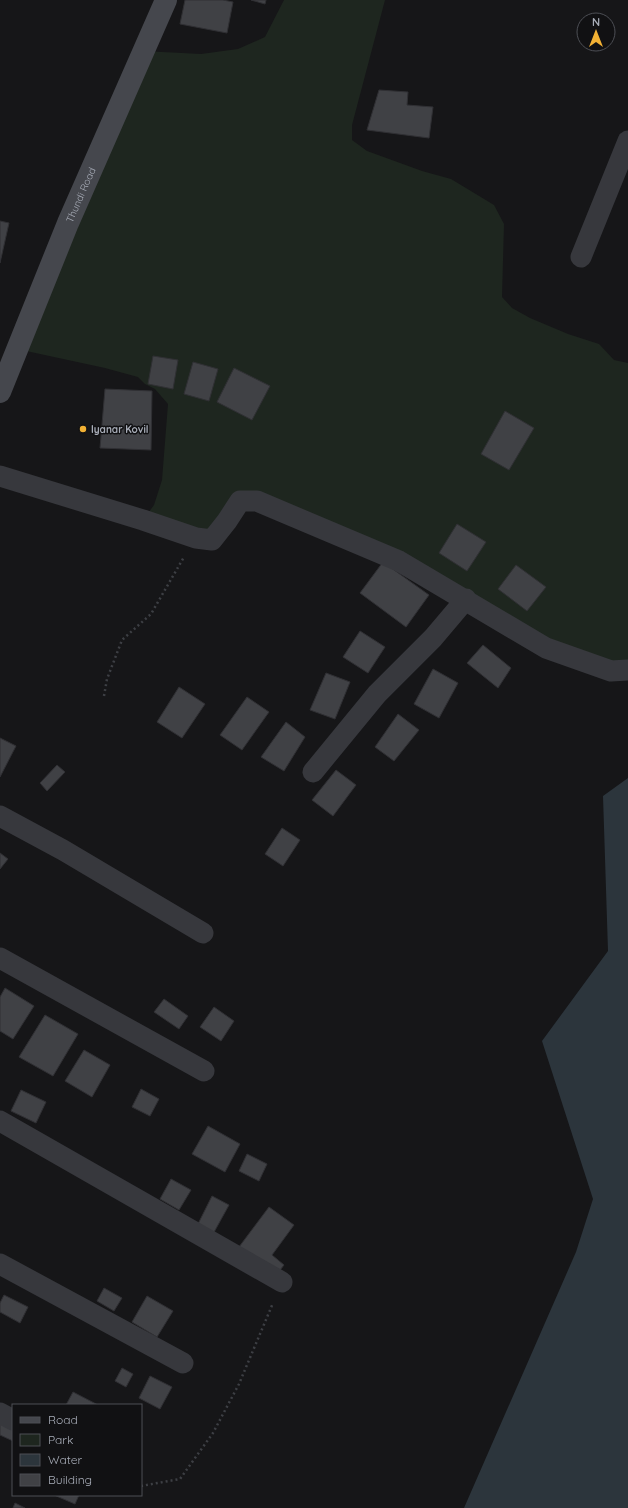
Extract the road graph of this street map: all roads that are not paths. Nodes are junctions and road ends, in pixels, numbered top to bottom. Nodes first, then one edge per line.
1 (166, 0) edge
2 (628, 141) edge
3 (581, 257) dead end
4 (0, 392) edge
5 (0, 476) edge
6 (466, 599) junction
7 (628, 670) edge
8 (313, 772) dead end
9 (0, 816) edge
10 (203, 933) dead end
11 (0, 958) edge
12 (204, 1071) dead end
13 (0, 1121) edge
14 (0, 1264) edge
15 (282, 1282) road end
16 (184, 1363) dead end
17 (0, 1413) edge
18 (12, 1419) edge

1 - 4 main road, Thundi Road
2 - 3 street
5 - 6 street
6 - 7 street
6 - 8 street
9 - 10 street
11 - 12 street
13 - 15 street
14 - 16 street
17 - 18 street

